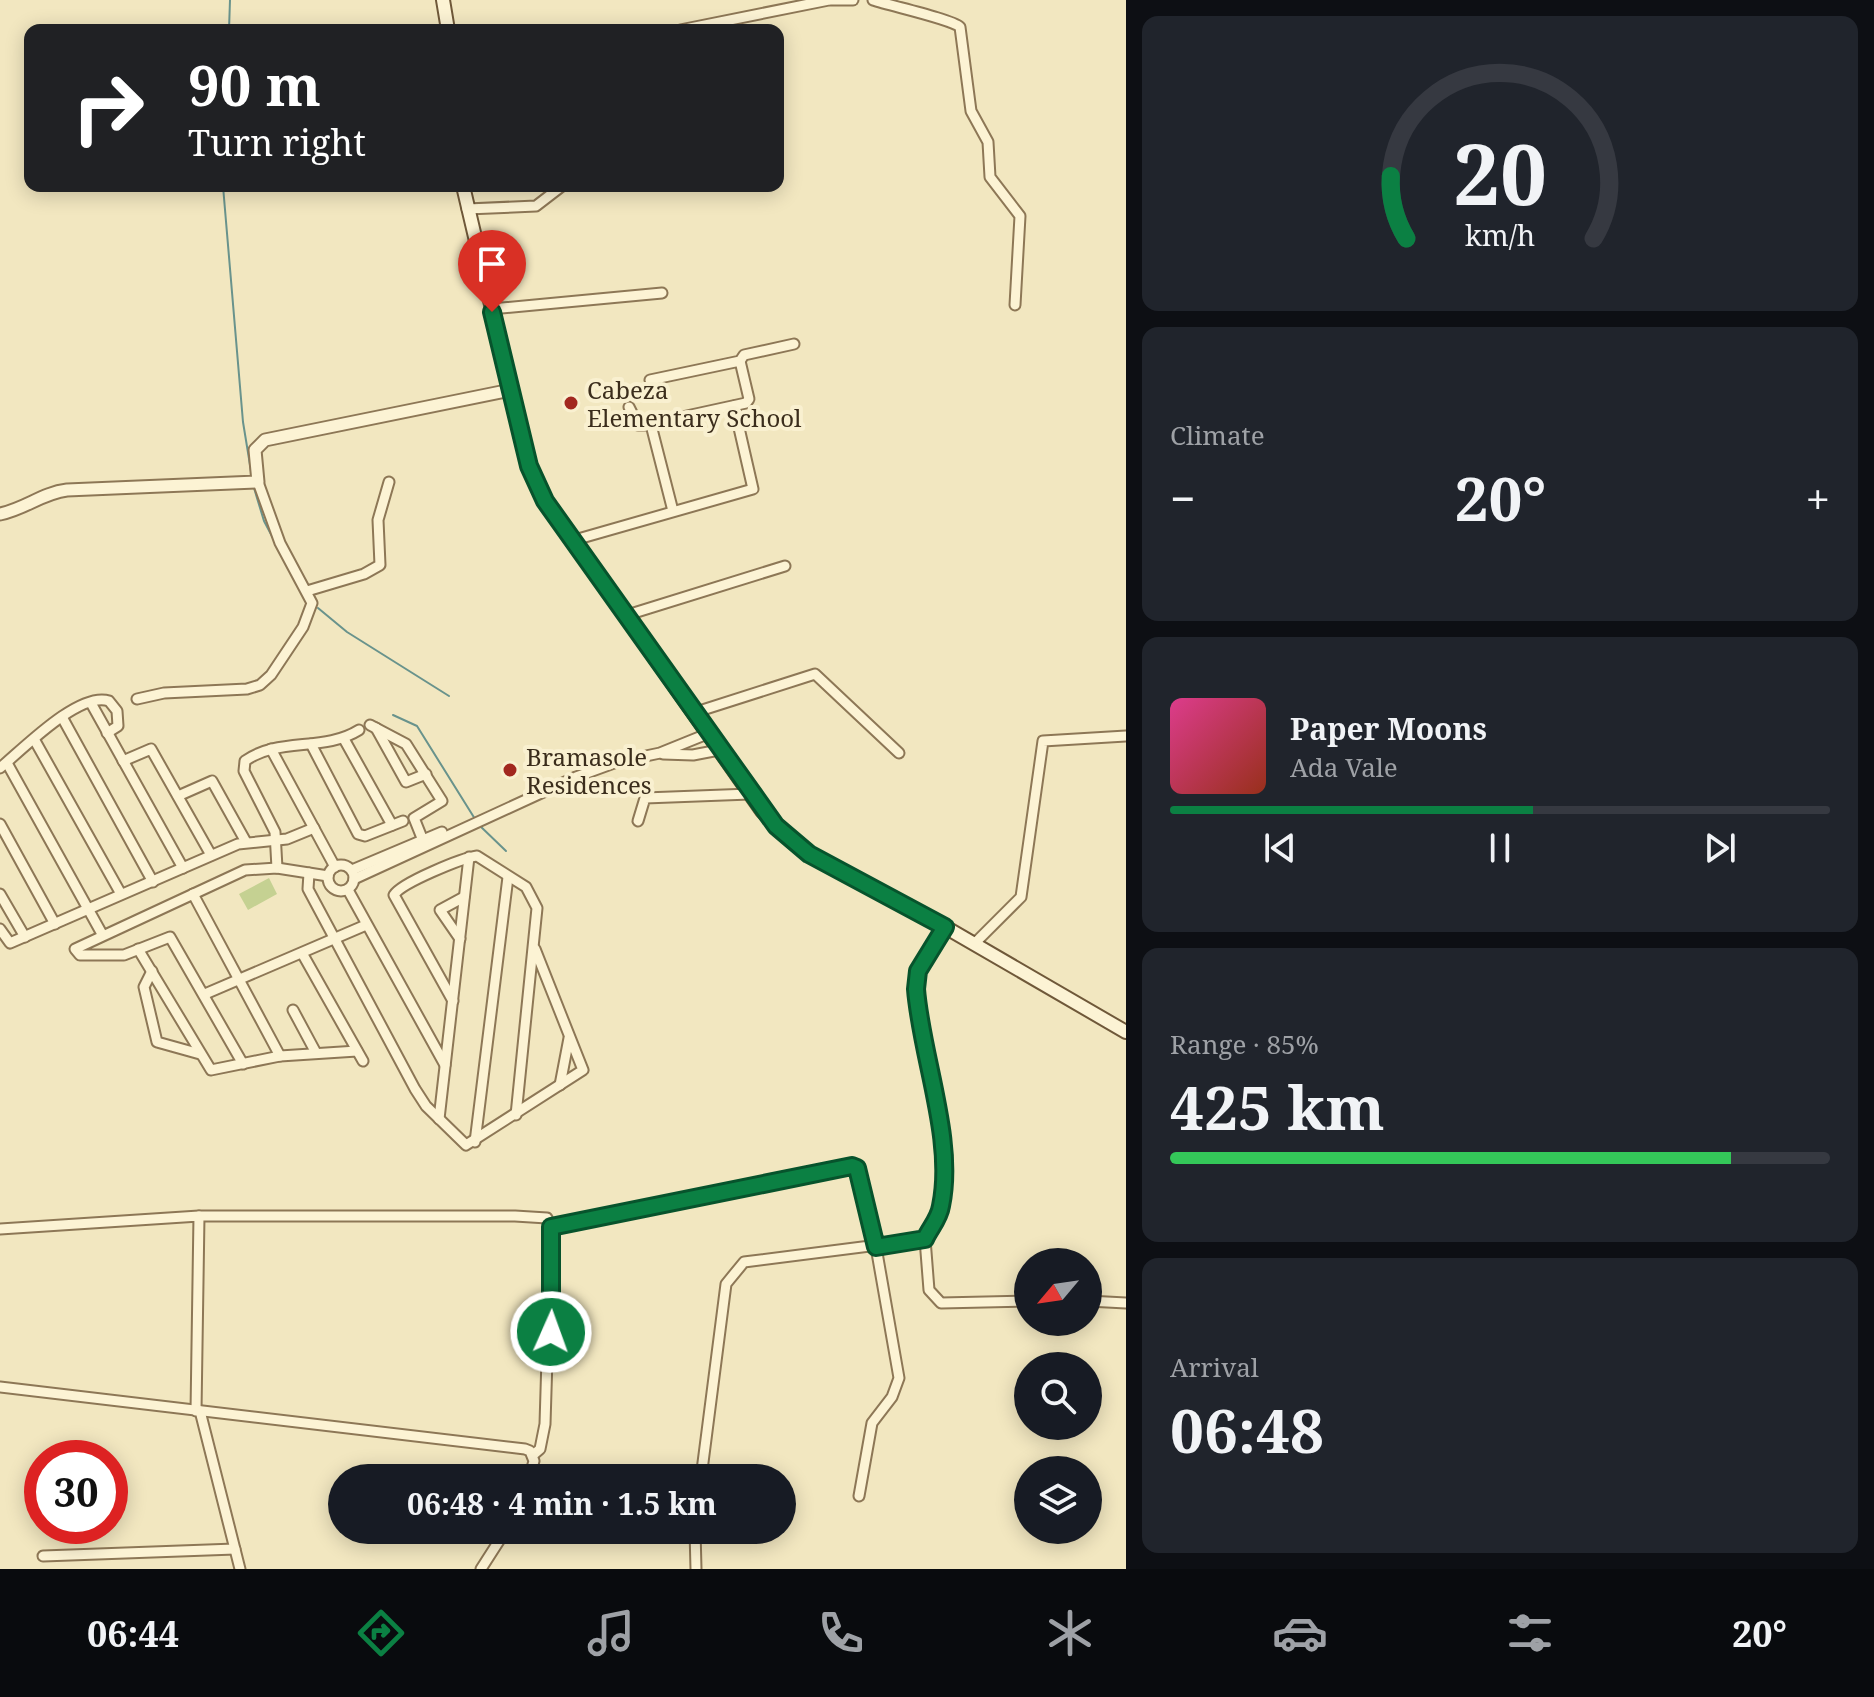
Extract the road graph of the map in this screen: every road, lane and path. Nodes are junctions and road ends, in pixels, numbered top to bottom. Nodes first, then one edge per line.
1 (443, 0) edge
2 (830, 0) edge
3 (853, 0) edge
4 (873, 0) edge
5 (447, 24) edge
6 (710, 24) edge
7 (464, 192) edge
8 (554, 192) edge
9 (467, 209) junction
10 (662, 293) dead end
11 (1015, 305) dead end
12 (491, 309) junction
13 (794, 344) dead end
14 (740, 361) junction
15 (650, 380) dead end
16 (511, 390) junction
17 (734, 406) junction
18 (629, 407) dead end
19 (650, 424) junction
20 (258, 482) junction
21 (389, 482) dead end
22 (673, 511) junction
23 (0, 514) edge
24 (571, 541) junction
25 (785, 566) dead end
26 (307, 591) junction
27 (624, 616) junction
28 (137, 699) dead end
29 (91, 703) junction
30 (693, 713) junction
31 (62, 717) junction
32 (359, 730) dead end
33 (107, 733) junction
34 (707, 734) junction
35 (1126, 736) edge
36 (34, 739) junction
37 (344, 739) junction
38 (311, 744) junction
39 (271, 749) junction
40 (719, 750) junction
41 (660, 753) junction
42 (899, 753) dead end
43 (123, 761) junction
44 (3, 766) edge
45 (426, 774) junction
46 (750, 794) junction
47 (178, 796) junction
48 (403, 821) dead end
49 (638, 821) dead end
50 (0, 824) edge
51 (392, 825) junction
52 (314, 828) junction
53 (454, 832) junction
54 (422, 838) junction
55 (278, 841) junction
56 (246, 842) junction
57 (211, 855) junction
58 (389, 857) junction
59 (469, 857) junction
60 (183, 868) junction
61 (277, 868) junction
62 (331, 871) junction
63 (309, 873) junction
64 (353, 875) junction
65 (508, 877) junction
66 (153, 882) junction
67 (348, 890) junction
68 (121, 894) junction
69 (193, 894) junction
70 (464, 897) junction
71 (1, 898) edge
72 (88, 910) junction
73 (55, 924) junction
74 (366, 925) junction
75 (945, 927) junction
76 (0, 929) edge
77 (102, 934) junction
78 (25, 937) junction
79 (460, 939) junction
80 (334, 940) junction
81 (974, 944) junction
82 (138, 949) junction
83 (535, 949) junction
84 (302, 953) junction
85 (152, 971) junction
86 (239, 979) junction
87 (205, 994) junction
88 (453, 1001) junction
89 (293, 1010) dead end
90 (1126, 1032) edge
91 (569, 1038) junction
92 (315, 1051) junction
93 (357, 1051) junction
94 (200, 1054) junction
95 (280, 1056) junction
96 (363, 1061) dead end
97 (243, 1064) junction
98 (445, 1065) junction
99 (560, 1085) junction
100 (516, 1115) junction
101 (439, 1119) junction
102 (475, 1142) junction
103 (199, 1216) junction
104 (551, 1227) junction
105 (0, 1229) edge
106 (920, 1240) junction
107 (876, 1247) junction
108 (1014, 1301) edge
109 (1102, 1302) edge
110 (1126, 1303) edge
111 (0, 1387) edge
112 (198, 1411) junction
113 (533, 1455) junction
114 (531, 1464) edge
115 (703, 1464) edge
116 (859, 1496) dead end
117 (497, 1544) edge
118 (695, 1544) edge
119 (235, 1549) junction
120 (43, 1556) dead end
121 (240, 1569) edge
122 (481, 1569) edge
123 (696, 1569) edge

1 - 5 main road
2 - 3 street
2 - 6 street
4 - 11 street
7 - 9 main road
8 - 9 street
9 - 12 main road
10 - 12 street
12 - 16 main road
13 - 14 street
14 - 15 street
14 - 17 street
16 - 20 street
16 - 24 main road
17 - 19 street
17 - 22 street
18 - 19 street
19 - 22 street
20 - 23 street
20 - 26 street
21 - 26 street
22 - 24 street
24 - 27 main road
25 - 27 street
26 - 28 street
27 - 30 main road
29 - 31 street
29 - 33 street
29 - 33 street
30 - 34 main road
30 - 42 street
31 - 36 street
31 - 66 street
32 - 37 street
33 - 43 street
34 - 40 main road
34 - 41 street
35 - 81 street
36 - 44 street
36 - 68 street
37 - 38 street
37 - 51 street
38 - 39 street
38 - 51 street
39 - 52 street
39 - 55 street
40 - 41 street
40 - 46 main road
41 - 53 street
43 - 47 street
43 - 60 street
44 - 72 street
45 - 45 street
45 - 54 street
46 - 49 street
46 - 75 main road
47 - 56 street
47 - 57 street
48 - 51 street
50 - 73 street
52 - 55 street
52 - 62 street
53 - 54 street
53 - 58 street
54 - 58 street
55 - 56 street
55 - 61 street
56 - 57 street
57 - 60 street
58 - 64 street
59 - 65 street
59 - 70 street
59 - 88 street
60 - 66 street
61 - 63 street
61 - 69 street
62 - 63 street
62 - 64 street
62 - 67 street
63 - 80 street
64 - 67 street
65 - 83 street
65 - 102 street
66 - 68 street
67 - 74 street
68 - 72 street
69 - 77 street
69 - 86 street
70 - 79 street
70 - 79 street
71 - 78 street
72 - 73 street
72 - 77 street
73 - 78 street
74 - 80 street
74 - 98 street
75 - 81 main road
75 - 106 street
76 - 78 street
77 - 82 street
79 - 88 street
80 - 84 street
80 - 101 street
81 - 90 main road
82 - 85 street
82 - 87 street
83 - 91 street
83 - 100 street
84 - 86 street
84 - 93 street
85 - 94 street
85 - 94 street
86 - 87 street
86 - 95 street
87 - 97 street
88 - 98 street
89 - 92 street
91 - 99 street
91 - 99 street
92 - 93 street
92 - 95 street
93 - 96 street
94 - 97 street
95 - 97 street
98 - 101 street
99 - 100 street
100 - 102 street
101 - 102 street
103 - 104 street
103 - 105 street
103 - 112 street
104 - 107 street
104 - 113 street
106 - 107 street
106 - 108 street
107 - 115 street
107 - 116 street
109 - 110 street
111 - 112 street
112 - 113 street
112 - 119 street
113 - 114 street
117 - 122 street
118 - 123 street
119 - 120 street
119 - 121 street

